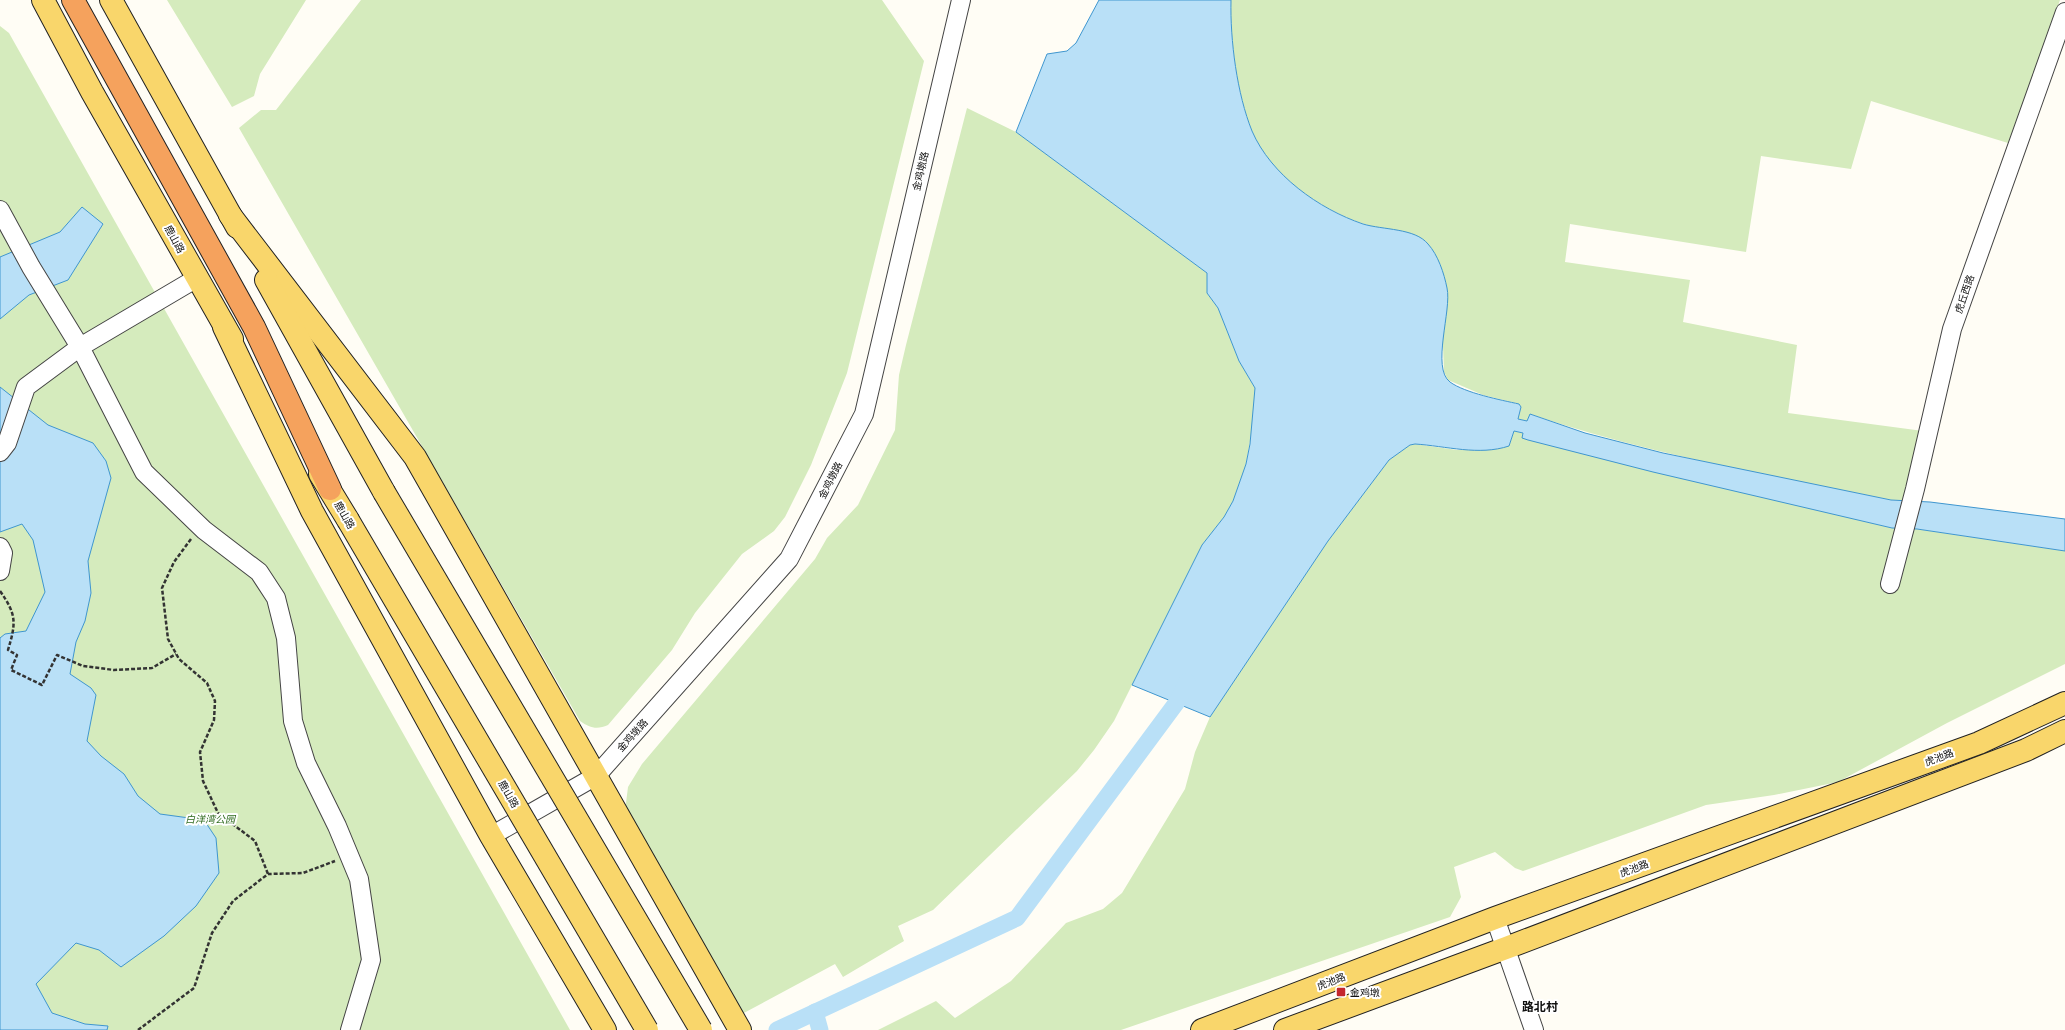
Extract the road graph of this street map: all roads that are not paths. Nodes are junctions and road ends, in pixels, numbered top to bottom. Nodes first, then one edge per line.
1 (43, 0) edge
2 (73, 0) edge
3 (111, 0) edge
4 (961, 0) edge
5 (2065, 12) edge
6 (0, 210) edge
7 (230, 214) junction
8 (197, 278) junction
9 (224, 327) junction
10 (80, 347) junction
11 (0, 452) edge
12 (330, 489) junction
13 (0, 547) edge
14 (0, 571) edge
15 (1890, 584) dead end
16 (2065, 703) edge
17 (2065, 731) edge
18 (596, 776) junction
19 (491, 836) junction
20 (1495, 918) junction
21 (1506, 948) junction
22 (350, 1030) edge
23 (605, 1030) edge
24 (647, 1030) edge
25 (701, 1030) edge
26 (740, 1030) edge
27 (1202, 1030) edge
28 (1285, 1030) edge
29 (1534, 1030) edge

1 - 8 main road, 鹿山路
2 - 12 highway
3 - 7 main road
4 - 18 street, 金鸡墩路
5 - 15 street, 虎丘西路
6 - 10 street
7 - 18 main road
7 - 25 main road, bridge
8 - 9 main road, 鹿山路
8 - 10 street
9 - 12 main road, 鹿山路
9 - 19 main road
10 - 11 street
10 - 22 street
12 - 24 main road, 鹿山路, bridge
13 - 14 street
16 - 20 main road, 虎池路
17 - 21 main road
18 - 19 street, 金鸡墩路
18 - 26 main road
19 - 23 main road
20 - 21 street
20 - 27 main road, 虎池路
21 - 28 main road
21 - 29 street

